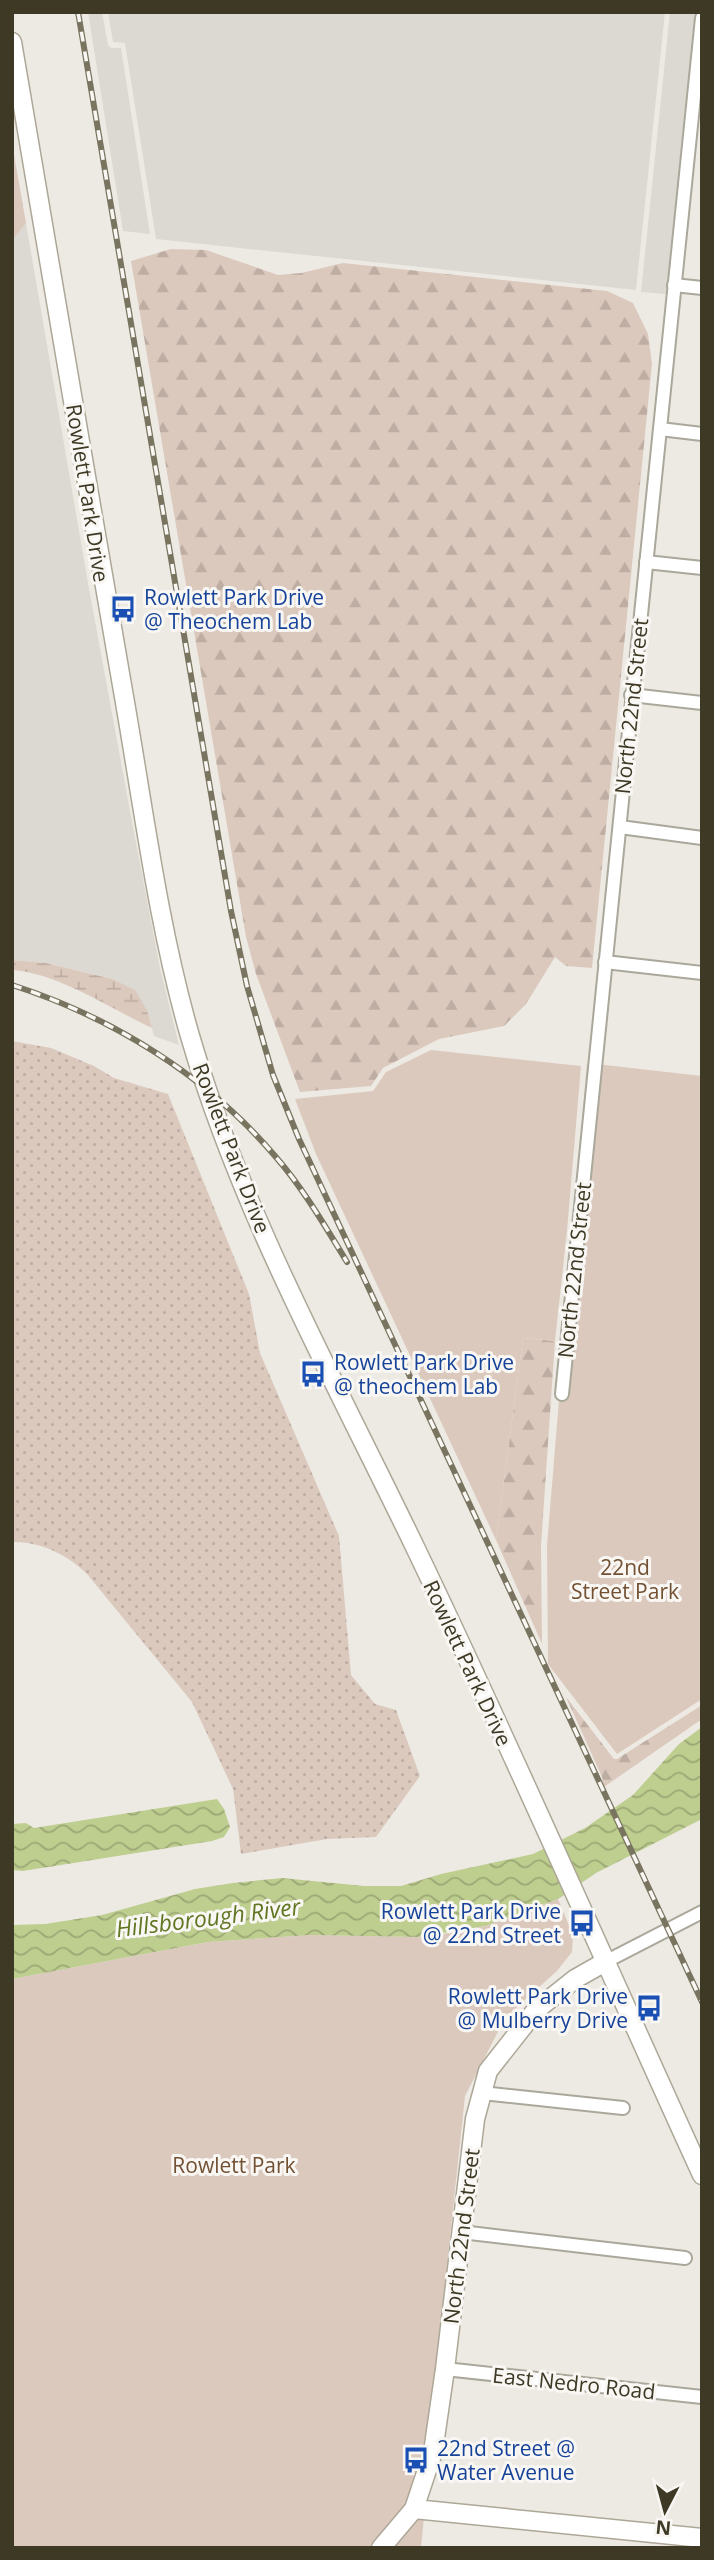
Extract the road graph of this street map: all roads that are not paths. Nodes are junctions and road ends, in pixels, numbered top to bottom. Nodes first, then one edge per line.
1 (702, 18) edge
2 (701, 27) edge
3 (12, 42) edge
4 (688, 156) junction
5 (702, 158) edge
6 (674, 285) junction
7 (702, 288) edge
8 (660, 429) junction
9 (702, 434) edge
10 (646, 562) junction
11 (702, 568) edge
12 (631, 695) junction
13 (702, 704) edge
14 (620, 827) junction
15 (702, 838) edge
16 (605, 962) junction
17 (702, 974) edge
18 (562, 1394) dead end
19 (702, 1912) edge
20 (605, 1962) junction
21 (482, 2093) junction
22 (623, 2108) dead end
23 (702, 2175) edge
24 (461, 2232) junction
25 (685, 2258) dead end
26 (446, 2370) junction
27 (702, 2397) edge
28 (414, 2509) junction
29 (702, 2538) edge
30 (380, 2548) edge

1 - 2 street, North 22nd Street
2 - 4 street, North 22nd Street
3 - 20 street, Rowlett Park Drive
4 - 5 street
4 - 6 street, North 22nd Street
6 - 7 street
6 - 8 street, North 22nd Street
8 - 9 street
8 - 10 street, North 22nd Street
10 - 11 street
10 - 12 street, North 22nd Street
12 - 13 street
12 - 14 street, North 22nd Street
14 - 15 street
14 - 16 street, North 22nd Street
16 - 17 street
16 - 18 street, North 22nd Street
19 - 20 street
20 - 21 street, North 22nd Street
20 - 23 street, Rowlett Park Drive
21 - 22 street
21 - 24 street, North 22nd Street
24 - 25 street
24 - 26 street, North 22nd Street
26 - 27 street, East Nedro Road
26 - 28 street, North 22nd Street
28 - 29 street
28 - 30 street, North 22nd Street

